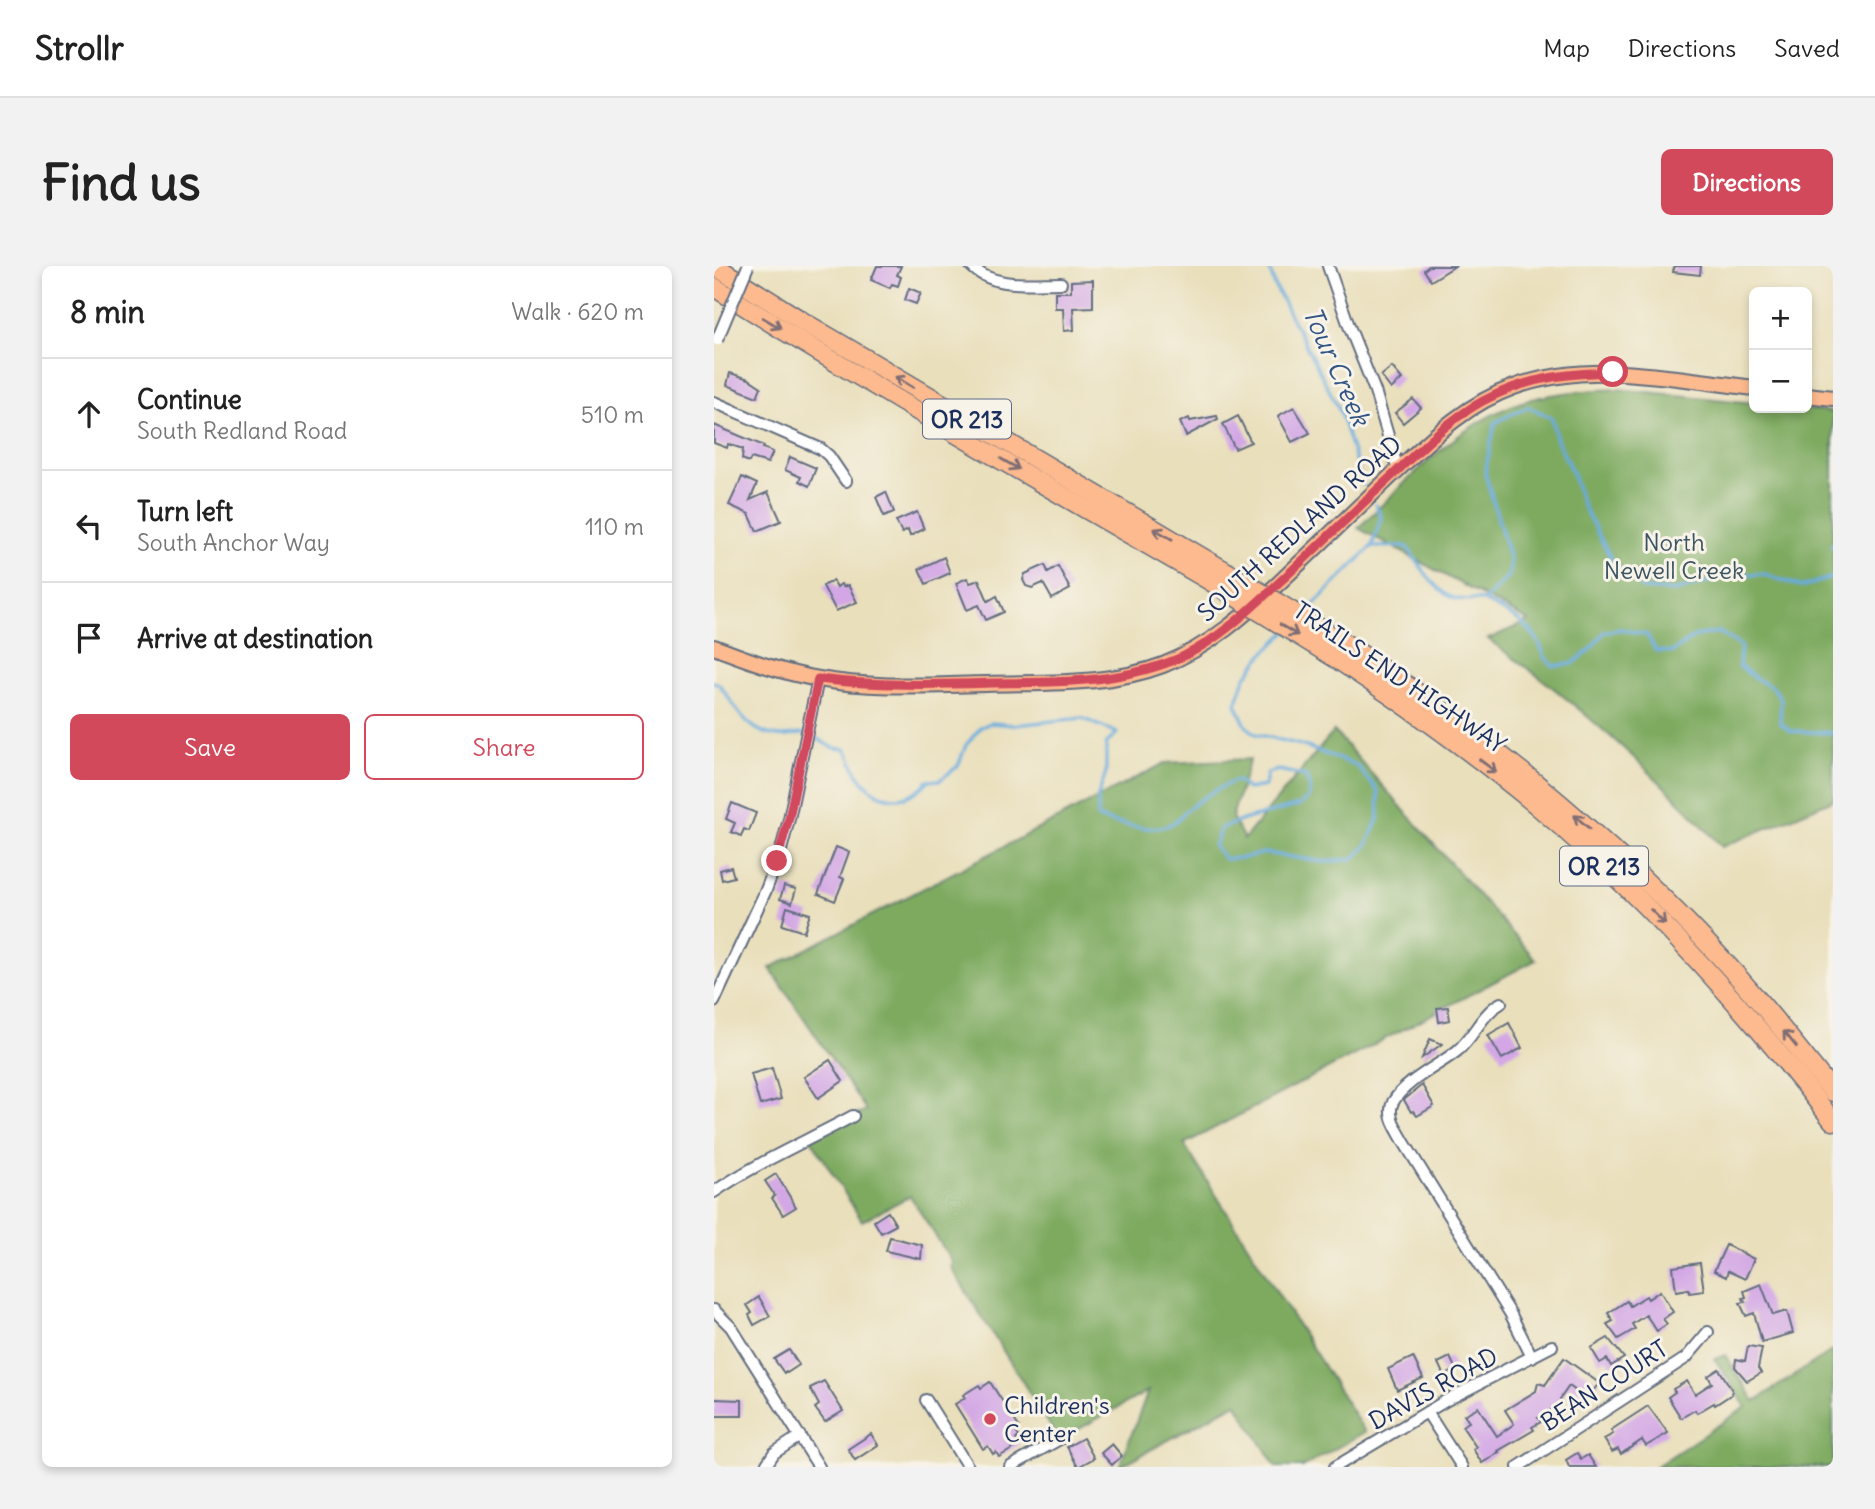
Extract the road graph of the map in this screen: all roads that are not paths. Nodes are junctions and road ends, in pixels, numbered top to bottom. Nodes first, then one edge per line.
1 (715, 266) edge
2 (748, 266) edge
3 (971, 266) edge
4 (1328, 266) edge
5 (1061, 283) dead end
6 (714, 286) edge
7 (715, 343) edge
8 (1749, 387) edge
9 (1812, 396) edge
10 (1833, 398) edge
11 (714, 402) edge
12 (1398, 470) junction
13 (846, 481) dead end
14 (1216, 575) junction
15 (714, 647) edge
16 (1339, 650) junction
17 (818, 679) junction
18 (714, 1002) edge
19 (1501, 1003) dead end
20 (1833, 1092) edge
21 (853, 1115) dead end
22 (1833, 1121) edge
23 (714, 1192) edge
24 (714, 1310) edge
25 (1708, 1332) dead end
26 (1552, 1346) dead end
27 (1532, 1357) junction
28 (926, 1400) dead end
29 (1427, 1412) junction
30 (800, 1436) junction
31 (1060, 1439) dead end
32 (765, 1465) edge
33 (819, 1467) edge
34 (968, 1467) edge
35 (1010, 1467) edge
36 (1335, 1467) edge
37 (1462, 1467) edge
38 (1518, 1467) edge

14 -> 1 highway, TRAILS END HIGHWAY / OR 213
2 - 7 street, bridge
3 - 5 street
4 - 12 street
6 -> 14 highway, TRAILS END HIGHWAY / OR 213
8 - 12 main road, SOUTH REDLAND ROAD
9 - 10 main road
11 - 13 street
12 - 17 main road, SOUTH REDLAND ROAD
14 - 16 highway, TRAILS END HIGHWAY / OR 213, bridge
15 - 17 main road, SOUTH REDLAND ROAD
20 -> 16 highway, TRAILS END HIGHWAY / OR 213
16 -> 22 highway, TRAILS END HIGHWAY / OR 213
17 - 18 street
19 - 27 street
21 - 23 street
24 - 30 street
25 - 38 street, BEAN COURT
26 - 27 street, DAVIS ROAD
27 - 29 street, DAVIS ROAD
28 - 34 street
29 - 36 street, DAVIS ROAD
29 - 37 street
30 - 32 street
30 - 33 street
31 - 35 street

